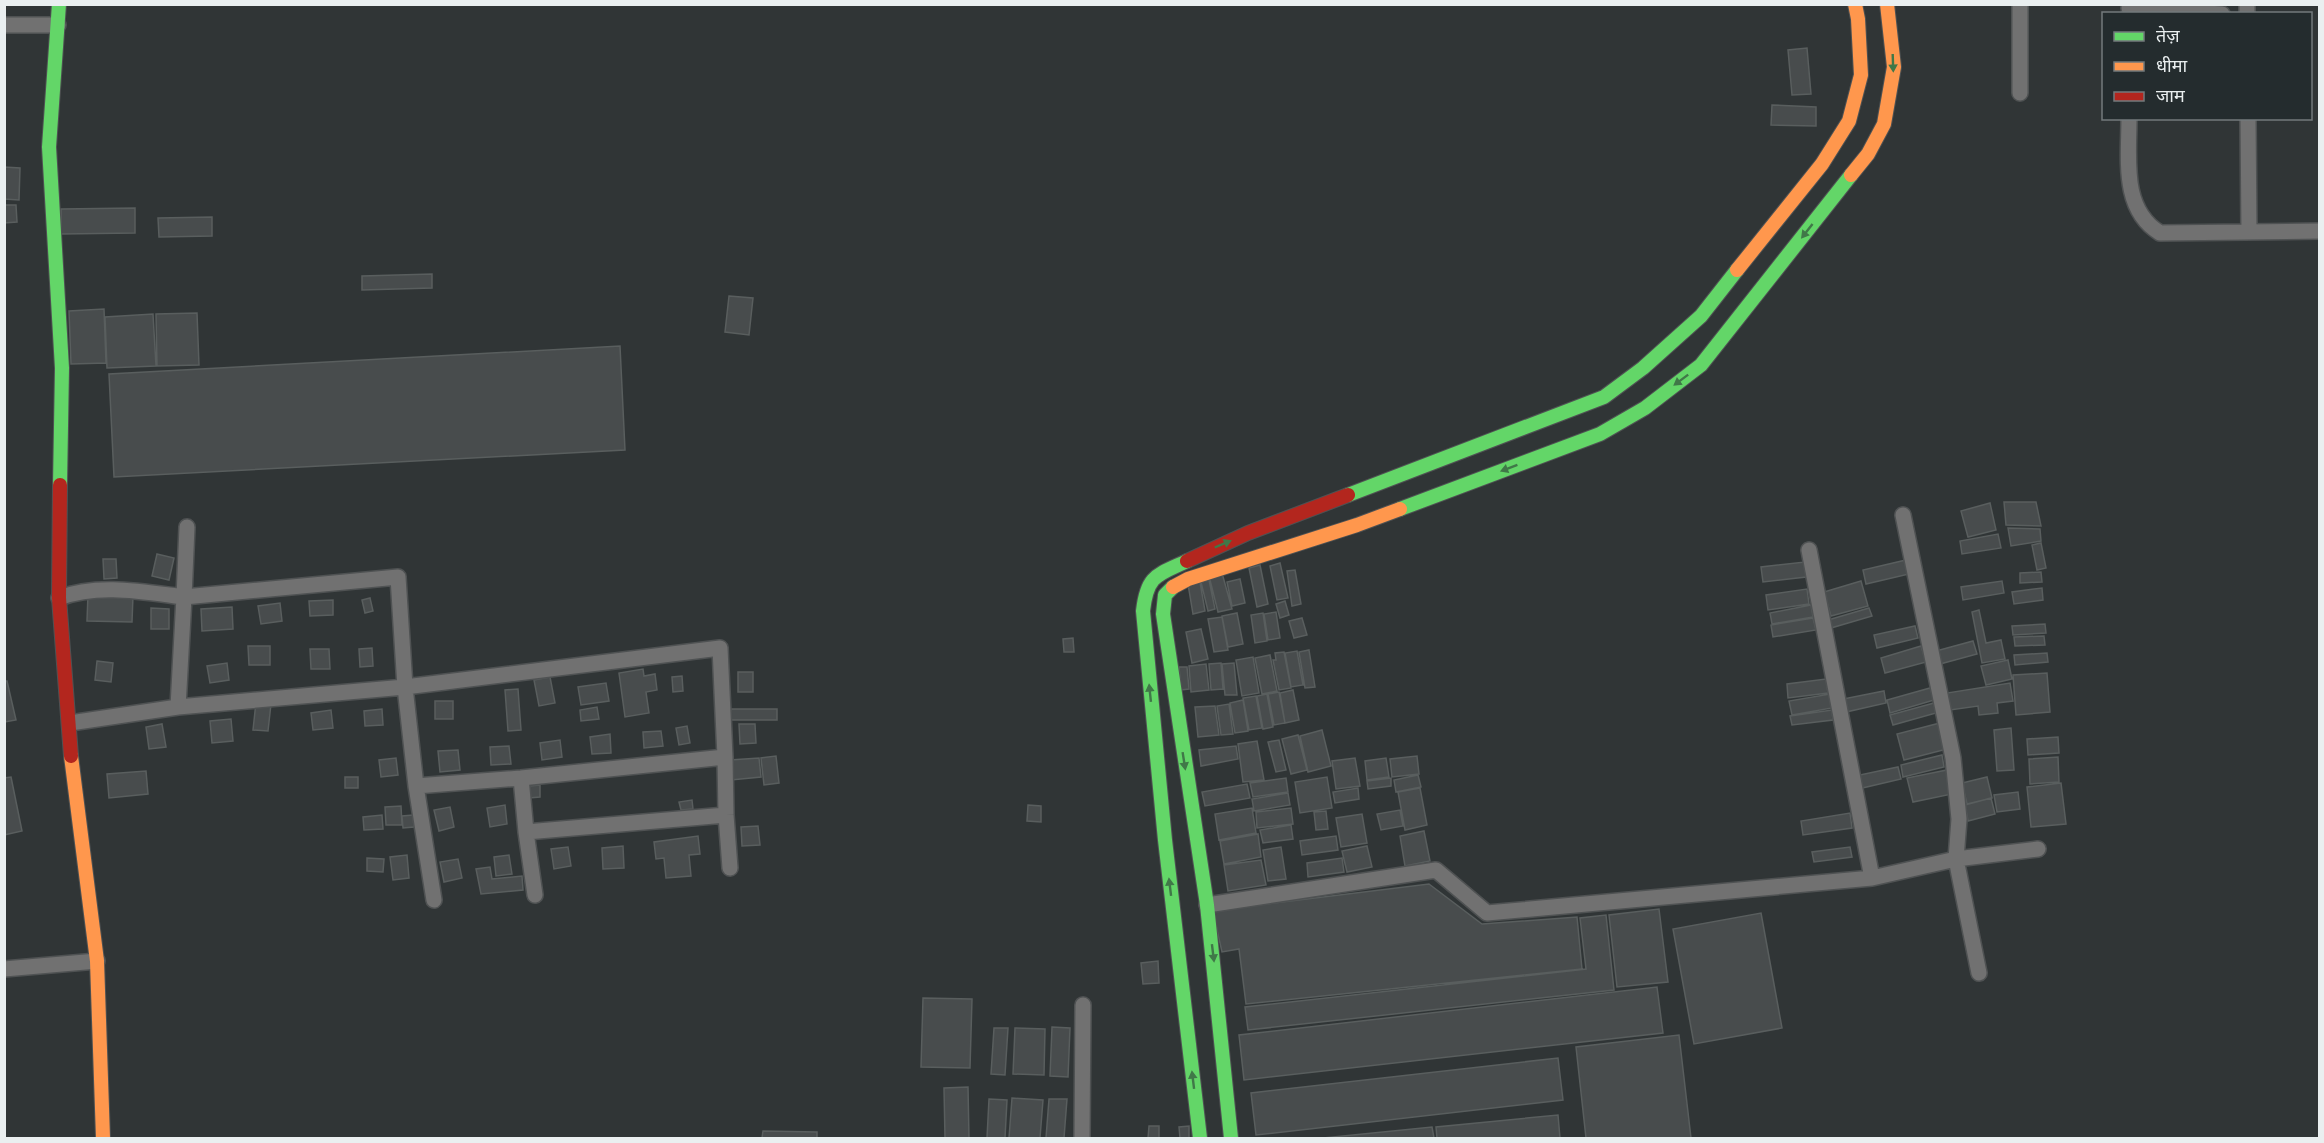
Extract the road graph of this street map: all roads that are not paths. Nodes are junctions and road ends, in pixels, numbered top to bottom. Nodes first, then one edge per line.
1 (60, 4) edge
2 (1855, 4) edge
3 (1887, 4) edge
4 (2020, 4) edge
5 (2129, 9) edge
6 (2185, 12) edge
7 (4, 25) edge
8 (58, 25) junction
9 (2020, 93) dead end
10 (2129, 120) edge
11 (2248, 120) edge
12 (2319, 231) edge
13 (2248, 232) junction
14 (1903, 515) dead end
15 (187, 527) dead end
16 (1809, 550) dead end
17 (184, 597) junction
18 (59, 598) junction
19 (405, 687) junction
20 (178, 707) junction
21 (70, 723) junction
22 (725, 757) junction
23 (521, 778) junction
24 (416, 786) junction
25 (726, 815) junction
26 (526, 832) junction
27 (2038, 849) dead end
28 (1956, 859) junction
29 (730, 867) dead end
30 (1872, 878) junction
31 (535, 895) dead end
32 (434, 900) dead end
33 (1207, 905) junction
34 (98, 961) junction
35 (4, 969) edge
36 (1979, 973) dead end
37 (1083, 1005) dead end
38 (1220, 1012) junction
39 (1185, 1016) junction
40 (103, 1138) edge
41 (1082, 1138) edge
42 (1200, 1138) edge
43 (1231, 1138) edge

1 - 8 street
39 -> 2 street
3 -> 33 street
4 - 9 street
5 - 6 street
7 - 8 street
8 - 18 street
10 - 13 street
11 - 13 street
12 - 13 street
14 - 28 street
15 - 17 street
16 - 30 street
17 - 18 street
17 - 19 street
17 - 20 street
18 - 21 street
19 - 20 street
19 - 22 street
19 - 24 street
20 - 21 street
21 - 34 street
22 - 23 street
22 - 25 street
23 - 24 street
23 - 26 street
24 - 32 street
25 - 26 street
25 - 29 street
26 - 31 street
27 - 28 street
28 - 30 street
28 - 36 street
30 - 33 street
33 -> 38 street
34 - 35 street
34 - 40 street
37 - 41 street
38 - 39 street
38 - 43 street
42 -> 39 street

